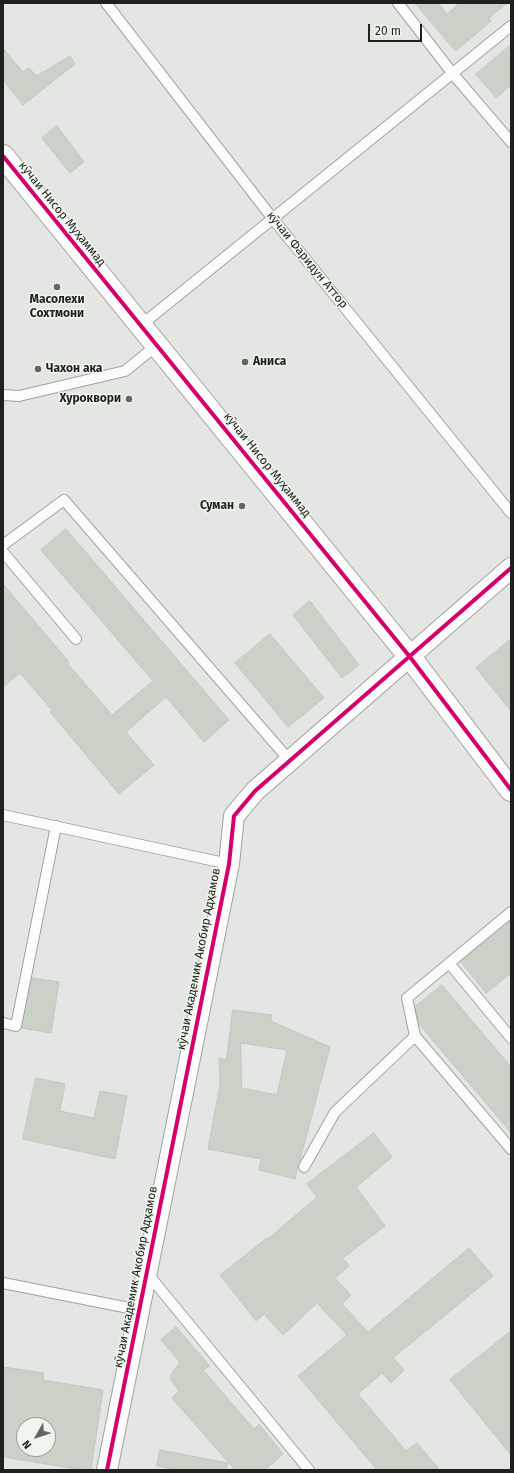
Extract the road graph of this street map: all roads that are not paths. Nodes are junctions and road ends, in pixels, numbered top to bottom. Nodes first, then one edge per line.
1 (106, 3) edge
2 (398, 3) edge
3 (511, 26) edge
4 (453, 74) junction
5 (511, 142) edge
6 (3, 156) edge
7 (273, 219) junction
8 (140, 326) junction
9 (156, 346) junction
10 (3, 395) edge
11 (511, 513) edge
12 (3, 544) edge
13 (3, 552) edge
14 (511, 568) edge
15 (76, 639) dead end
16 (410, 657) junction
17 (290, 761) junction
18 (511, 790) edge
19 (3, 815) edge
20 (56, 826) junction
21 (229, 864) junction
22 (511, 912) edge
23 (449, 963) junction
24 (3, 1023) edge
25 (415, 1036) junction
26 (511, 1038) edge
27 (511, 1149) edge
28 (304, 1167) dead end
29 (147, 1273) junction
30 (3, 1283) edge
31 (139, 1310) junction
32 (107, 1470) edge
33 (309, 1470) edge

1 - 7 lane, кӯчаи Фаридун Аттор
2 - 4 lane
3 - 4 lane
4 - 5 lane
4 - 7 lane
6 - 8 street, кӯчаи Нисор Муҳаммад
7 - 8 lane
7 - 11 lane, кӯчаи Фаридун Аттор
8 - 9 street, кӯчаи Нисор Муҳаммад
9 - 10 lane
9 - 16 street, кӯчаи Нисор Муҳаммад
12 - 17 lane
13 - 15 lane
14 - 16 street, кӯчаи Академик Акобир Адҳамов
16 - 17 street, кӯчаи Академик Акобир Адҳамов
16 - 18 street, кӯчаи Нисор Муҳаммад
17 - 21 street, кӯчаи Академик Акобир Адҳамов
19 - 20 lane
20 - 21 lane
20 - 24 lane
21 - 29 street, кӯчаи Академик Акобир Адҳамов
22 - 23 lane
23 - 25 lane
23 - 26 lane
25 - 27 lane
25 - 28 lane
29 - 31 street, кӯчаи Академик Акобир Адҳамов
29 - 33 lane
30 - 31 lane
31 - 32 street, кӯчаи Академик Акобир Адҳамов

